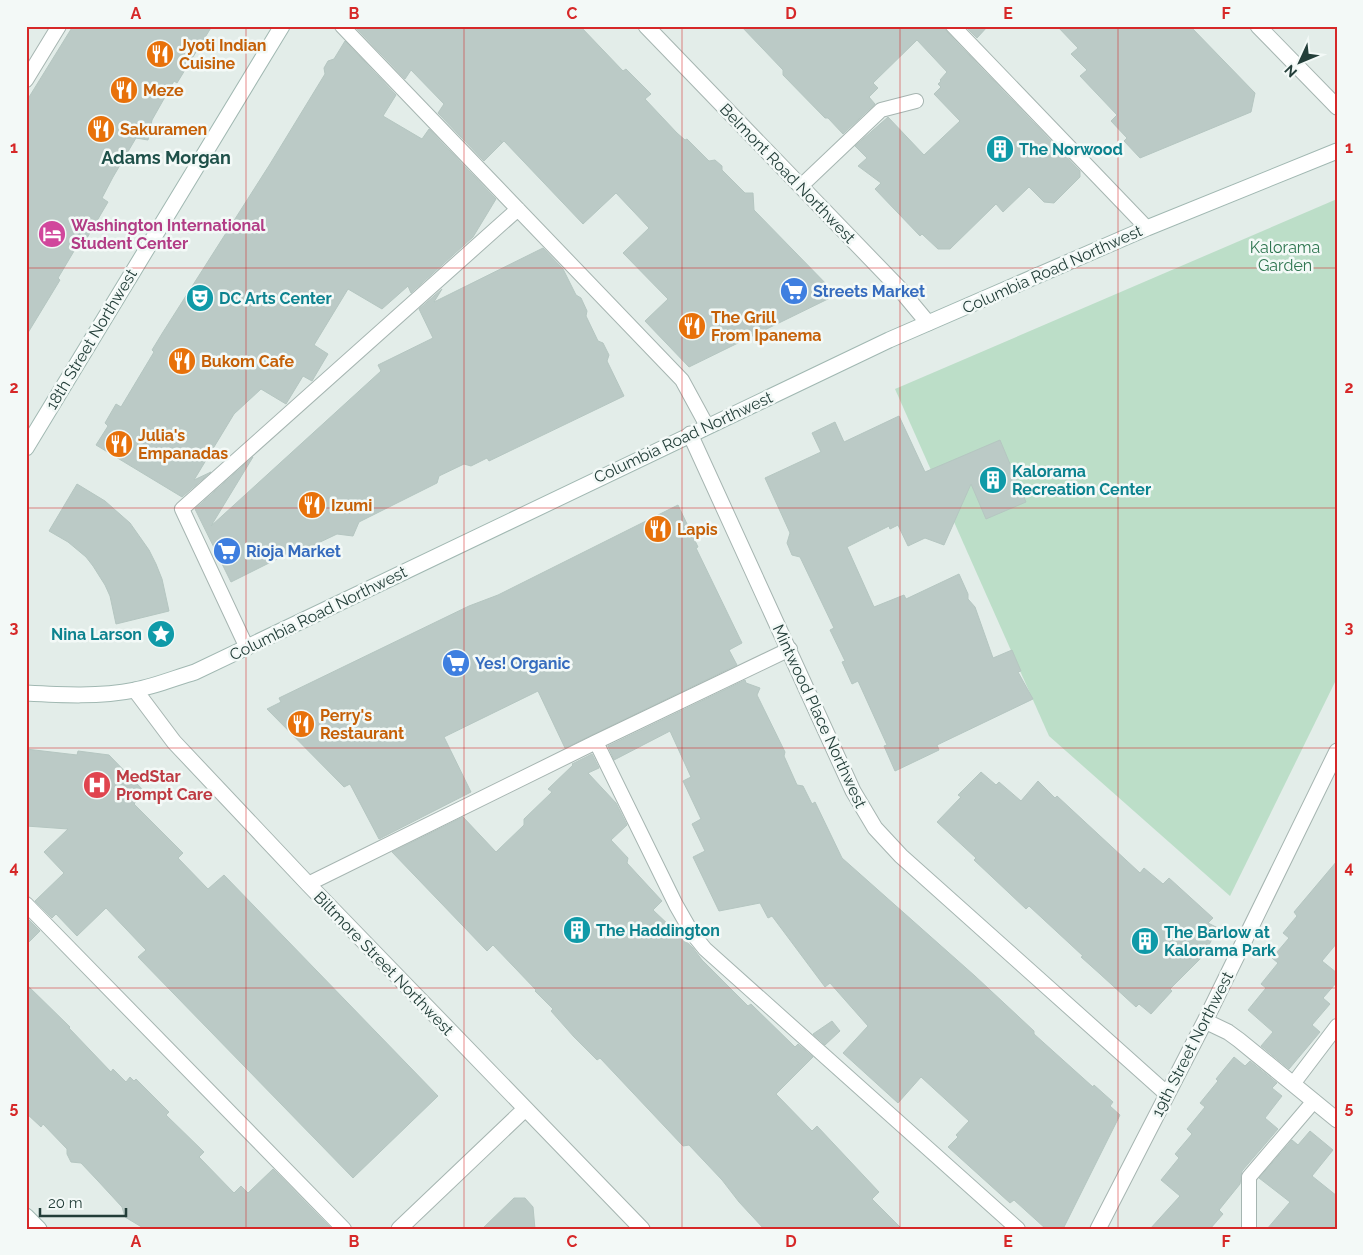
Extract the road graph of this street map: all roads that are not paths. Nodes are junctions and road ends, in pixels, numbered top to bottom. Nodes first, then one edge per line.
1 (59, 26) edge
2 (282, 26) edge
3 (342, 26) edge
4 (646, 26) edge
5 (952, 26) edge
6 (1258, 26) edge
7 (26, 80) edge
8 (916, 102) dead end
9 (1337, 107) edge
10 (1337, 151) edge
11 (801, 186) junction
12 (518, 209) junction
13 (1147, 228) junction
14 (928, 323) junction
15 (707, 426) junction
16 (690, 434) junction
17 (26, 448) edge
18 (246, 648) junction
19 (790, 649) junction
20 (135, 690) junction
21 (26, 693) edge
22 (596, 742) junction
23 (1337, 752) edge
24 (1330, 781) edge
25 (308, 884) junction
26 (26, 904) edge
27 (1205, 1021) junction
28 (1337, 1026) edge
29 (1293, 1084) junction
30 (1167, 1094) junction
31 (1314, 1101) junction
32 (525, 1109) junction
33 (1337, 1120) edge
34 (26, 1216) edge
35 (39, 1229) edge
36 (344, 1229) edge
37 (399, 1229) edge
38 (642, 1229) edge
39 (1018, 1229) edge
40 (1098, 1229) edge
41 (1249, 1229) edge

1 - 7 lane
2 - 17 street, 18th Street Northwest
3 - 12 lane
4 - 11 street, Belmont Road Northwest
5 - 13 lane
6 - 9 street
8 - 11 lane
10 - 13 street, Columbia Road Northwest
11 - 14 street, Belmont Road Northwest
12 - 15 lane
12 - 18 lane
13 - 14 street, Columbia Road Northwest
14 - 15 street, Columbia Road Northwest
15 - 16 street, Columbia Road Northwest
16 - 18 street, Columbia Road Northwest
16 - 19 street, Mintwood Place Northwest
18 - 20 street, Columbia Road Northwest
19 - 22 lane
19 - 30 street, Mintwood Place Northwest
20 - 21 street, Columbia Road Northwest
20 - 25 street, Biltmore Street Northwest
22 - 25 lane
22 - 39 lane
23 - 24 street, 19th Street Northwest
24 - 27 street, 19th Street Northwest
25 - 32 street, Biltmore Street Northwest
26 - 36 lane
27 - 29 street
27 - 30 street, 19th Street Northwest
28 - 29 lane
29 - 31 street
30 - 40 street, 19th Street Northwest
31 - 33 street
31 - 41 lane
32 - 37 street
32 - 38 street, Biltmore Street Northwest
34 - 35 street

